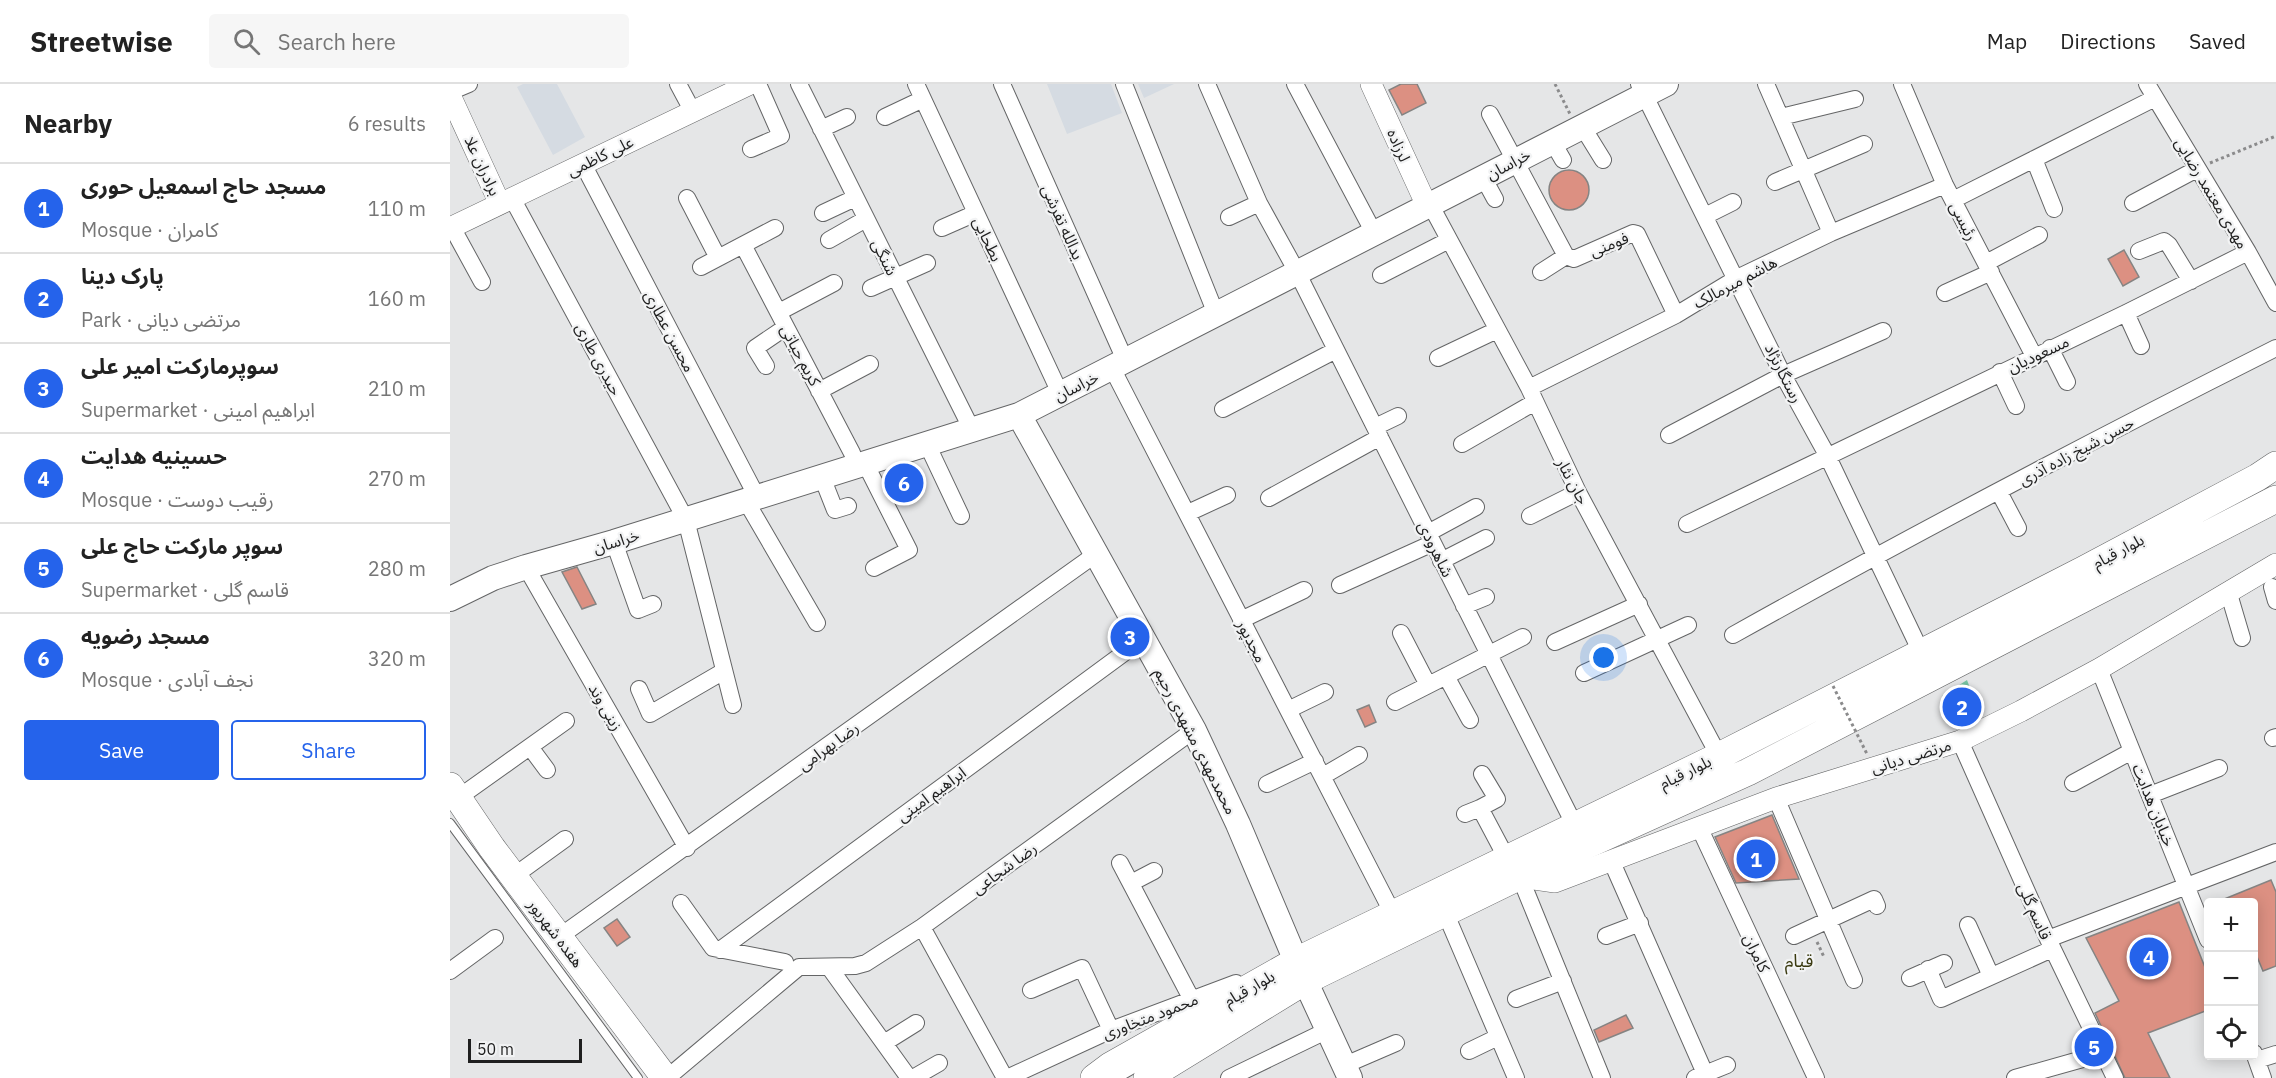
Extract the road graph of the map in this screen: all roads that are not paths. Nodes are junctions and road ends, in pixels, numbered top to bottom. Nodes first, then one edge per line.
1 (469, 84) edge
2 (678, 84) edge
3 (750, 84) edge
4 (758, 84) edge
5 (799, 84) edge
6 (1002, 84) edge
7 (1124, 84) edge
8 (1207, 84) edge
9 (1295, 84) edge
10 (1666, 84) edge
11 (1766, 84) edge
12 (1902, 84) edge
13 (1376, 86) edge
14 (1642, 89) edge
15 (919, 91) edge
16 (2151, 91) edge
17 (450, 94) edge
18 (1855, 99) dead end
19 (693, 112) junction
20 (1490, 114) dead end
21 (847, 117) dead end
22 (885, 117) dead end
23 (1781, 117) junction
24 (1580, 127) junction
25 (821, 129) junction
26 (1864, 144) dead end
27 (751, 149) dead end
28 (2034, 159) junction
29 (1515, 160) junction
30 (1603, 160) dead end
31 (583, 164) junction
32 (2197, 169) junction
33 (1805, 170) junction
34 (1483, 177) junction
35 (1775, 182) dead end
36 (1949, 193) junction
37 (687, 198) dead end
38 (855, 198) junction
39 (1495, 199) dead end
40 (506, 201) junction
41 (1733, 202) dead end
42 (1259, 203) junction
43 (2133, 203) dead end
44 (1429, 205) junction
45 (2054, 209) dead end
46 (823, 213) dead end
47 (976, 213) junction
48 (1705, 216) junction
49 (1229, 218) dead end
50 (866, 219) junction
51 (451, 227) edge
52 (775, 228) dead end
53 (942, 228) dead end
54 (1374, 233) junction
55 (1831, 233) junction
56 (2039, 235) dead end
57 (829, 240) dead end
58 (1449, 240) junction
59 (743, 245) junction
60 (2139, 251) dead end
61 (2248, 252) junction
62 (1566, 256) junction
63 (718, 258) junction
64 (927, 263) dead end
65 (700, 267) dead end
66 (1988, 267) junction
67 (1297, 272) junction
68 (1541, 272) dead end
69 (1381, 275) dead end
70 (895, 278) junction
71 (1737, 278) junction
72 (2190, 281) junction
73 (482, 282) dead end
74 (834, 283) dead end
75 (871, 288) dead end
76 (1945, 293) dead end
77 (2276, 303) edge
78 (2126, 313) junction
79 (1216, 314) junction
80 (1676, 315) junction
81 (782, 320) junction
82 (1497, 330) junction
83 (1882, 331) dead end
84 (2141, 346) dead end
85 (2050, 348) junction
86 (2276, 348) edge
87 (1336, 350) junction
88 (2034, 356) junction
89 (1437, 358) dead end
90 (870, 364) dead end
91 (1118, 364) junction
92 (766, 366) dead end
93 (2000, 372) junction
94 (1783, 375) junction
95 (2067, 382) dead end
96 (819, 391) junction
97 (1060, 393) junction
98 (1532, 395) junction
99 (2016, 406) dead end
100 (1223, 409) dead end
101 (1018, 415) junction
102 (1398, 416) dead end
103 (972, 430) junction
104 (1377, 432) junction
105 (1669, 435) dead end
106 (927, 444) junction
107 (1462, 444) dead end
108 (1827, 455) junction
109 (861, 465) junction
110 (2276, 465) edge
111 (822, 477) junction
112 (1578, 492) junction
113 (1999, 492) junction
114 (1227, 495) dead end
115 (1269, 498) dead end
116 (752, 499) junction
117 (2276, 499) edge
118 (1476, 507) dead end
119 (836, 510) dead end
120 (1188, 513) junction
121 (961, 516) dead end
122 (1530, 516) dead end
123 (686, 520) junction
124 (1687, 524) dead end
125 (2018, 528) dead end
126 (1430, 538) junction
127 (1486, 538) dead end
128 (614, 542) junction
129 (2150, 545) dead end
130 (1096, 554) junction
131 (1876, 555) junction
132 (1441, 561) junction
133 (2276, 564) edge
134 (526, 567) junction
135 (874, 568) dead end
136 (2076, 584) dead end
137 (1340, 585) dead end
138 (1304, 590) dead end
139 (2229, 594) junction
140 (1486, 597) dead end
141 (450, 599) edge
142 (652, 604) dead end
143 (1639, 604) junction
144 (1464, 606) junction
145 (1241, 620) junction
146 (817, 623) dead end
147 (1688, 625) dead end
148 (1401, 633) dead end
149 (1733, 635) dead end
150 (1523, 637) dead end
151 (2242, 638) dead end
152 (1143, 639) junction
153 (1658, 640) junction
154 (1555, 642) dead end
155 (1921, 652) junction
156 (1489, 654) junction
157 (2099, 669) junction
158 (724, 671) junction
159 (1584, 673) dead end
160 (1446, 676) junction
161 (1428, 686) junction
162 (639, 689) dead end
163 (1325, 692) dead end
164 (1395, 702) dead end
165 (733, 705) dead end
166 (1287, 710) junction
167 (1470, 720) dead end
168 (566, 721) dead end
169 (1194, 730) junction
170 (1960, 741) junction
171 (531, 747) junction
172 (2132, 751) junction
173 (1359, 755) dead end
174 (1719, 756) junction
175 (2219, 768) dead end
176 (1319, 769) junction
177 (547, 770) dead end
178 (1482, 774) dead end
179 (2073, 783) dead end
180 (1267, 784) dead end
181 (2150, 795) junction
182 (1776, 798) junction
183 (453, 802) edge
184 (1575, 826) junction
185 (1699, 827) junction
186 (565, 839) dead end
187 (687, 848) junction
188 (2276, 852) edge
189 (1611, 860) junction
190 (1120, 863) dead end
191 (1514, 868) junction
192 (1154, 871) dead end
193 (514, 876) junction
194 (1131, 883) junction
195 (2187, 886) junction
196 (681, 903) dead end
197 (1877, 906) dead end
198 (1445, 912) junction
199 (1393, 914) junction
200 (1828, 920) junction
201 (1640, 922) junction
202 (1968, 925) dead end
203 (922, 927) junction
204 (2204, 930) edge
205 (1606, 936) dead end
206 (1794, 936) dead end
207 (559, 937) junction
208 (495, 938) dead end
209 (2050, 944) junction
210 (720, 950) junction
211 (1944, 963) dead end
212 (792, 965) junction
213 (830, 967) junction
214 (1928, 969) junction
215 (450, 971) edge
216 (1301, 972) junction
217 (1991, 976) junction
218 (1910, 978) dead end
219 (1854, 980) dead end
220 (1563, 981) junction
221 (1031, 990) dead end
222 (1516, 999) dead end
223 (1192, 1000) junction
224 (916, 1023) dead end
225 (1111, 1030) junction
226 (1328, 1030) junction
227 (1199, 1031) dead end
228 (1498, 1037) junction
229 (884, 1043) junction
230 (1396, 1043) dead end
231 (1469, 1051) dead end
232 (2104, 1053) junction
233 (2276, 1054) edge
234 (2258, 1057) edge
235 (2256, 1060) edge
236 (939, 1063) dead end
237 (1727, 1065) dead end
238 (1347, 1072) edge
239 (1598, 1077) edge
240 (1702, 1077) edge
241 (638, 1078) edge
242 (666, 1078) edge
243 (911, 1078) edge
244 (1006, 1078) edge
245 (1094, 1078) edge
246 (1118, 1078) edge
247 (1147, 1078) edge
248 (1229, 1078) edge
249 (1516, 1078) edge
250 (1816, 1078) edge
251 (2015, 1078) edge
252 (2115, 1078) edge
253 (2263, 1078) edge

1 - 17 street
2 - 19 street
3 - 19 street, علی کاظمی
4 - 27 street
5 - 25 street, شنگی
6 - 91 street, یدالله تفرشی
7 - 79 street
8 - 42 street, شاهرودی
9 - 54 street
10 - 14 main road, خراسان
11 - 23 street
12 - 36 street, رئیسی
13 - 44 street, لرزاده
14 - 24 main road, خراسان
14 - 48 street, رستگارنژاد
15 - 22 street
15 - 47 street, بطحایی
16 - 28 street, هاشم میرمالک
16 - 32 street, مهدی معتمد رضایی
17 - 40 street, برادران علا
18 - 23 street
19 - 31 street, علی کاظمی
20 - 29 street, فومنی
21 - 25 street
23 - 33 street
24 - 29 main road, خراسان
24 - 30 street
25 - 38 street, شنگی
26 - 33 street
28 - 36 street, هاشم میرمالک
28 - 45 street
29 - 34 main road, خراسان
29 - 62 street, فومنی
31 - 40 street, علی کاظمی
31 - 116 street, محسن عطاری
32 - 43 street
32 - 61 street, مهدی معتمد رضایی
33 - 35 street
33 - 55 street
34 - 39 street
34 - 44 main road, خراسان
36 - 55 street, هاشم میرمالک
36 - 66 street, رئیسی
37 - 63 street
38 - 46 street
38 - 50 street, شنگی
40 - 51 street, علی کاظمی
40 - 123 street, حیدری طاری
41 - 48 street
42 - 49 street
42 - 67 street, شاهرودی
44 - 54 main road, خراسان
44 - 58 street, جان نثار
47 - 53 street
47 - 97 street, بطحایی
48 - 71 street, رستگارنژاد
50 - 57 street
50 - 70 street, شنگی
51 - 73 street
52 - 59 street
54 - 67 main road, خراسان
55 - 71 street, هاشم میرمالک
56 - 66 street
58 - 69 street
58 - 82 street, جان نثار
59 - 63 street
59 - 81 street, کریم حیاتی
60 - 72 street
61 - 72 street, مسعودیان
61 - 77 street, مهدی معتمد رضایی
62 - 68 street
62 - 80 street, فومنی
63 - 65 street
64 - 70 street
66 - 76 street
66 - 88 street, رئیسی
67 - 79 main road, خراسان
67 - 87 street, شاهرودی
70 - 75 street
70 - 103 street, شنگی
71 - 80 street, هاشم میرمالک
71 - 94 street, رستگارنژاد
72 - 78 street, مسعودیان
74 - 81 street
78 - 84 street
78 - 85 street, مسعودیان
79 - 91 main road, خراسان
80 - 98 street, هاشم میرمالک
81 - 92 street
81 - 96 street, کریم حیاتی
82 - 89 street
82 - 98 street, جان نثار
83 - 94 street
85 - 88 street, مسعودیان
85 - 95 street
86 - 113 street, حسن شیخ زاده آذری
87 - 100 street
87 - 104 street, شاهرودی
88 - 93 street, مسعودیان
90 - 96 street
91 - 97 main road, خراسان
91 - 120 street, مجدپور
93 - 99 street
93 - 108 street, مسعودیان
94 - 105 street
94 - 108 street, رستگارنژاد
96 - 109 street, کریم حیاتی
97 - 101 main road, خراسان
98 - 107 street, هاشم میرمالک
98 - 112 street, جان نثار
101 - 103 main road, خراسان
101 - 130 main road, محمدمهدی مشهدی رحیم
102 - 104 street
103 - 106 main road, خراسان
104 - 115 street
104 - 126 street, شاهرودی
106 - 109 main road, خراسان
106 - 121 street
108 - 124 street, مسعودیان
108 - 131 street, رستگارنژاد
109 - 111 main road, خراسان
109 - 135 street, کریم حیاتی
110 - 155 main road, بلوار قیام
111 - 116 main road, خراسان
111 - 119 street
112 - 122 street
112 - 143 street, جان نثار
113 - 125 street
113 - 131 street, حسن شیخ زاده آذری
114 - 120 street
116 - 123 main road, خراسان
116 - 146 street, محسن عطاری
117 - 191 main road, بلوار قیام
118 - 126 street
120 - 145 street, مجدپور
123 - 128 main road, خراسان
123 - 158 street, حیدری طاری
126 - 132 street, شاهرودی
126 - 137 street
127 - 132 street
128 - 134 main road, خراسان
128 - 142 street
129 - 136 lane
130 - 152 main road, محمدمهدی مشهدی رحیم
130 - 187 street, رضا بهرامی
131 - 149 street, حسن شیخ زاده آذری
131 - 155 street, رستگارنژاد
132 - 144 street, شاهرودی
133 - 139 street, مرتضی دیانی
134 - 141 main road, خراسان
134 - 187 street, زینی وند
138 - 145 street
139 - 151 street
139 - 157 street, مرتضی دیانی
140 - 144 street
143 - 153 street, جان نثار
143 - 154 street
144 - 156 street, شاهرودی
145 - 166 street, مجدپور
147 - 153 street
148 - 161 street
150 - 156 street
152 - 169 main road, محمدمهدی مشهدی رحیم
152 - 210 street, ابراهیم امینی
153 - 159 street
153 - 174 street, جان نثار
155 - 174 main road, بلوار قیام
156 - 160 street
156 - 184 street, شاهرودی
157 - 170 street, مرتضی دیانی
157 - 172 street, خیابان‌ هدایت
158 - 162 street
158 - 165 street, حیدری طاری
160 - 161 street
160 - 167 street
161 - 164 street
163 - 166 street
166 - 176 street, مجدپور
168 - 171 street
169 - 203 street, رضا شجاعی
169 - 216 main road, محمدمهدی مشهدی رحیم
170 - 182 street, مرتضی دیانی
170 - 209 street, قاسم گلی
171 - 177 street
171 - 183 street
172 - 179 street
172 - 181 street, خیابان‌ هدایت
173 - 176 street
174 - 184 main road, بلوار قیام
175 - 181 street
176 - 180 street
176 - 199 street, مجدپور
178 - 191 street
181 - 195 street, خیابان‌ هدایت
182 - 185 street, مرتضی دیانی
182 - 200 street
183 - 193 main road, هفده شهریور
183 - 241 lane
184 - 191 main road, بلوار قیام
185 - 189 street, مرتضی دیانی
185 - 250 street, کامران
186 - 193 street
187 - 207 street, رضا بهرامی
188 - 195 street
189 - 191 street, مرتضی دیانی
189 - 201 street
190 - 194 street
191 - 198 main road, بلوار قیام
191 - 199 main road, بلوار قیام
191 - 220 street
192 - 194 street
193 - 207 main road, هفده شهریور
194 - 223 street
195 - 204 street, خیابان‌ هدایت
195 - 209 street
196 - 210 street
197 - 200 street
198 - 216 main road, بلوار قیام
198 - 228 street
199 - 216 main road, بلوار قیام
200 - 206 street
200 - 219 street
201 - 205 street
201 - 240 street
202 - 217 street
203 - 213 street, رضا شجاعی
203 - 244 street
207 - 242 main road, هفده شهریور
208 - 215 street
209 - 217 street
209 - 232 street, قاسم گلی
210 - 212 street, رضا شجاعی
211 - 214 street
212 - 213 street, رضا شجاعی
212 - 242 street
213 - 229 street
214 - 217 street
214 - 218 street
216 - 223 street, محمود متخاوری
216 - 226 main road, محمدمهدی مشهدی رحیم
216 - 245 main road, بلوار قیام
216 - 247 main road, بلوار قیام
220 - 222 street
220 - 239 street
221 - 225 street
223 - 225 street, محمود متخاوری
224 - 229 street
225 - 244 street, محمود متخاوری
226 - 238 main road, محمدمهدی مشهدی رحیم
226 - 248 street
227 - 246 lane
228 - 231 street
228 - 249 street
229 - 243 street
230 - 238 street
232 - 251 street
232 - 252 street, قاسم گلی
233 - 234 street
235 - 253 street
236 - 243 street
237 - 240 street

